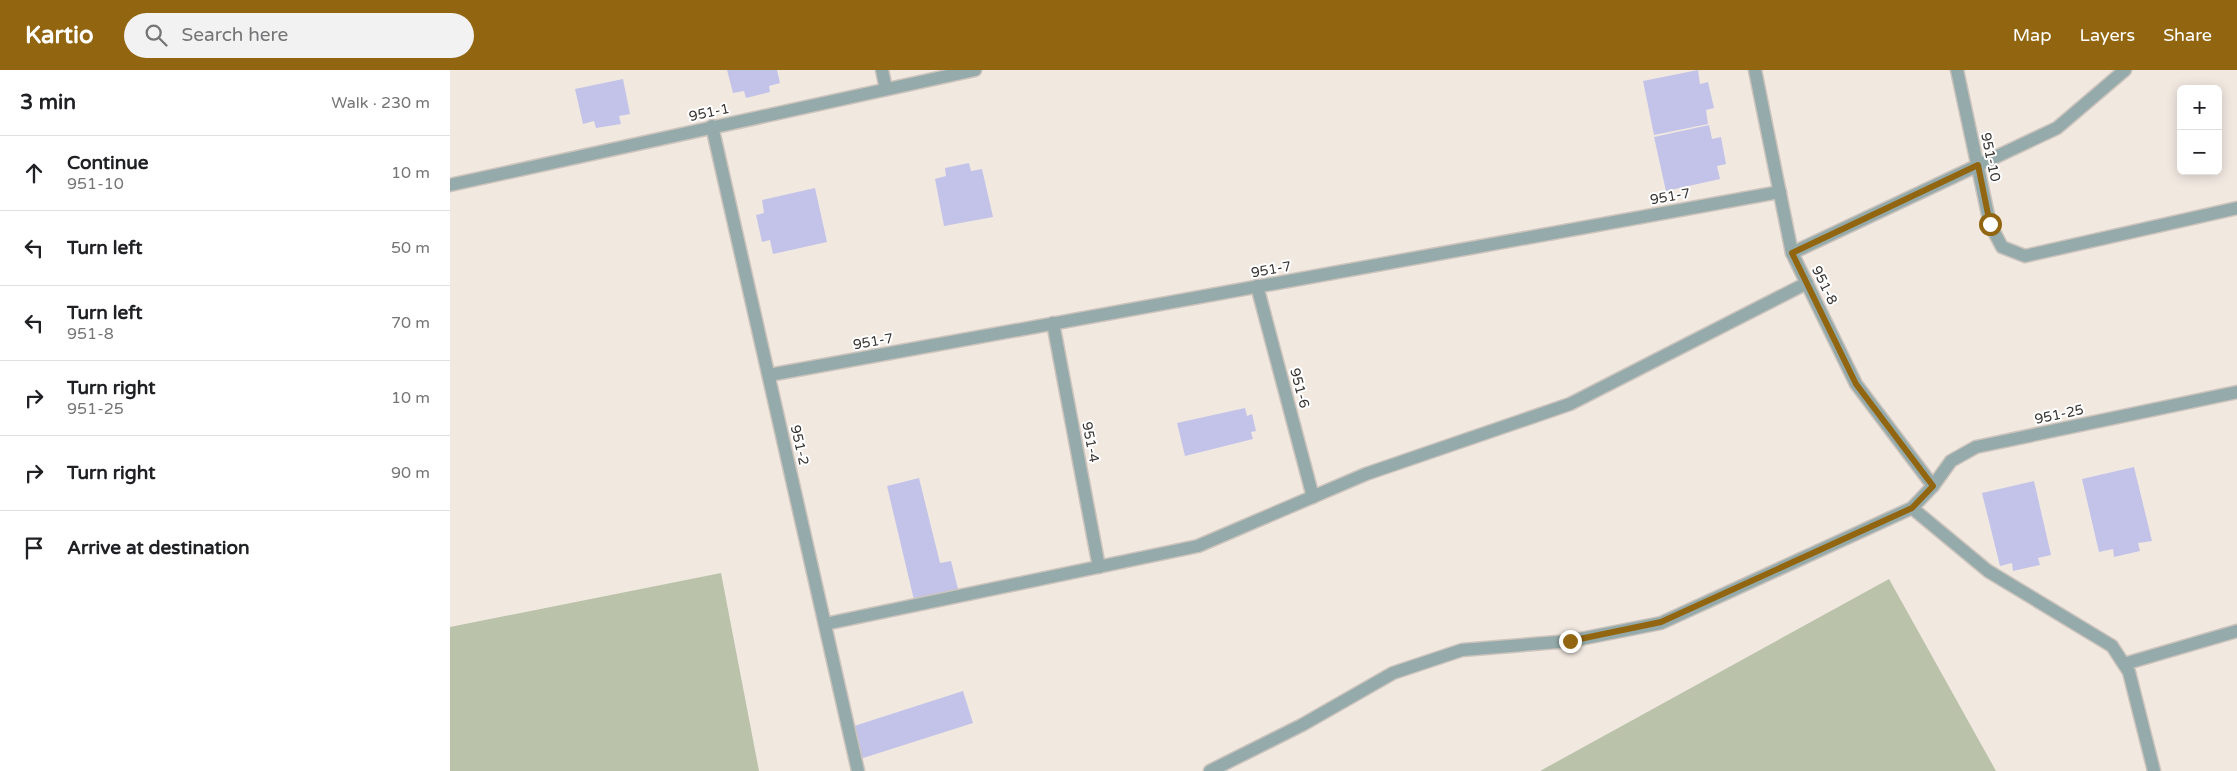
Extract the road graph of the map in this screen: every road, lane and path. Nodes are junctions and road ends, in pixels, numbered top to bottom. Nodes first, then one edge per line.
1 (882, 70) edge
2 (976, 70) edge
3 (1755, 70) edge
4 (1957, 70) edge
5 (2125, 70) edge
6 (886, 89) junction
7 (712, 126) junction
8 (1978, 165) junction
9 (450, 184) edge
10 (1780, 192) junction
11 (2237, 208) edge
12 (1792, 253) junction
13 (1807, 283) junction
14 (1257, 286) junction
15 (1053, 323) junction
16 (769, 375) junction
17 (2237, 392) edge
18 (1933, 486) junction
19 (1313, 497) junction
20 (1912, 508) junction
21 (1099, 567) junction
22 (825, 624) junction
23 (2237, 631) edge
24 (2124, 664) junction
25 (858, 771) edge
26 (1210, 771) edge
27 (2154, 771) edge

1 - 6 street
2 - 6 street, 951-1
3 - 10 street, 951-8
4 - 8 street, 951-10
5 - 8 street
6 - 7 street, 951-1
7 - 9 street, 951-1
7 - 16 street, 951-2
8 - 11 street, 951-10
8 - 12 street
10 - 12 street, 951-8
10 - 14 street, 951-7
12 - 13 street, 951-8
13 - 18 street, 951-8
13 - 19 street
14 - 15 street, 951-7
14 - 19 street, 951-6
15 - 16 street, 951-7
15 - 21 street, 951-4
16 - 22 street, 951-2
17 - 18 street, 951-25
18 - 20 street, 951-25
19 - 21 street
20 - 24 street
20 - 26 street
21 - 22 street
22 - 25 street, 951-2
23 - 24 street
24 - 27 street

